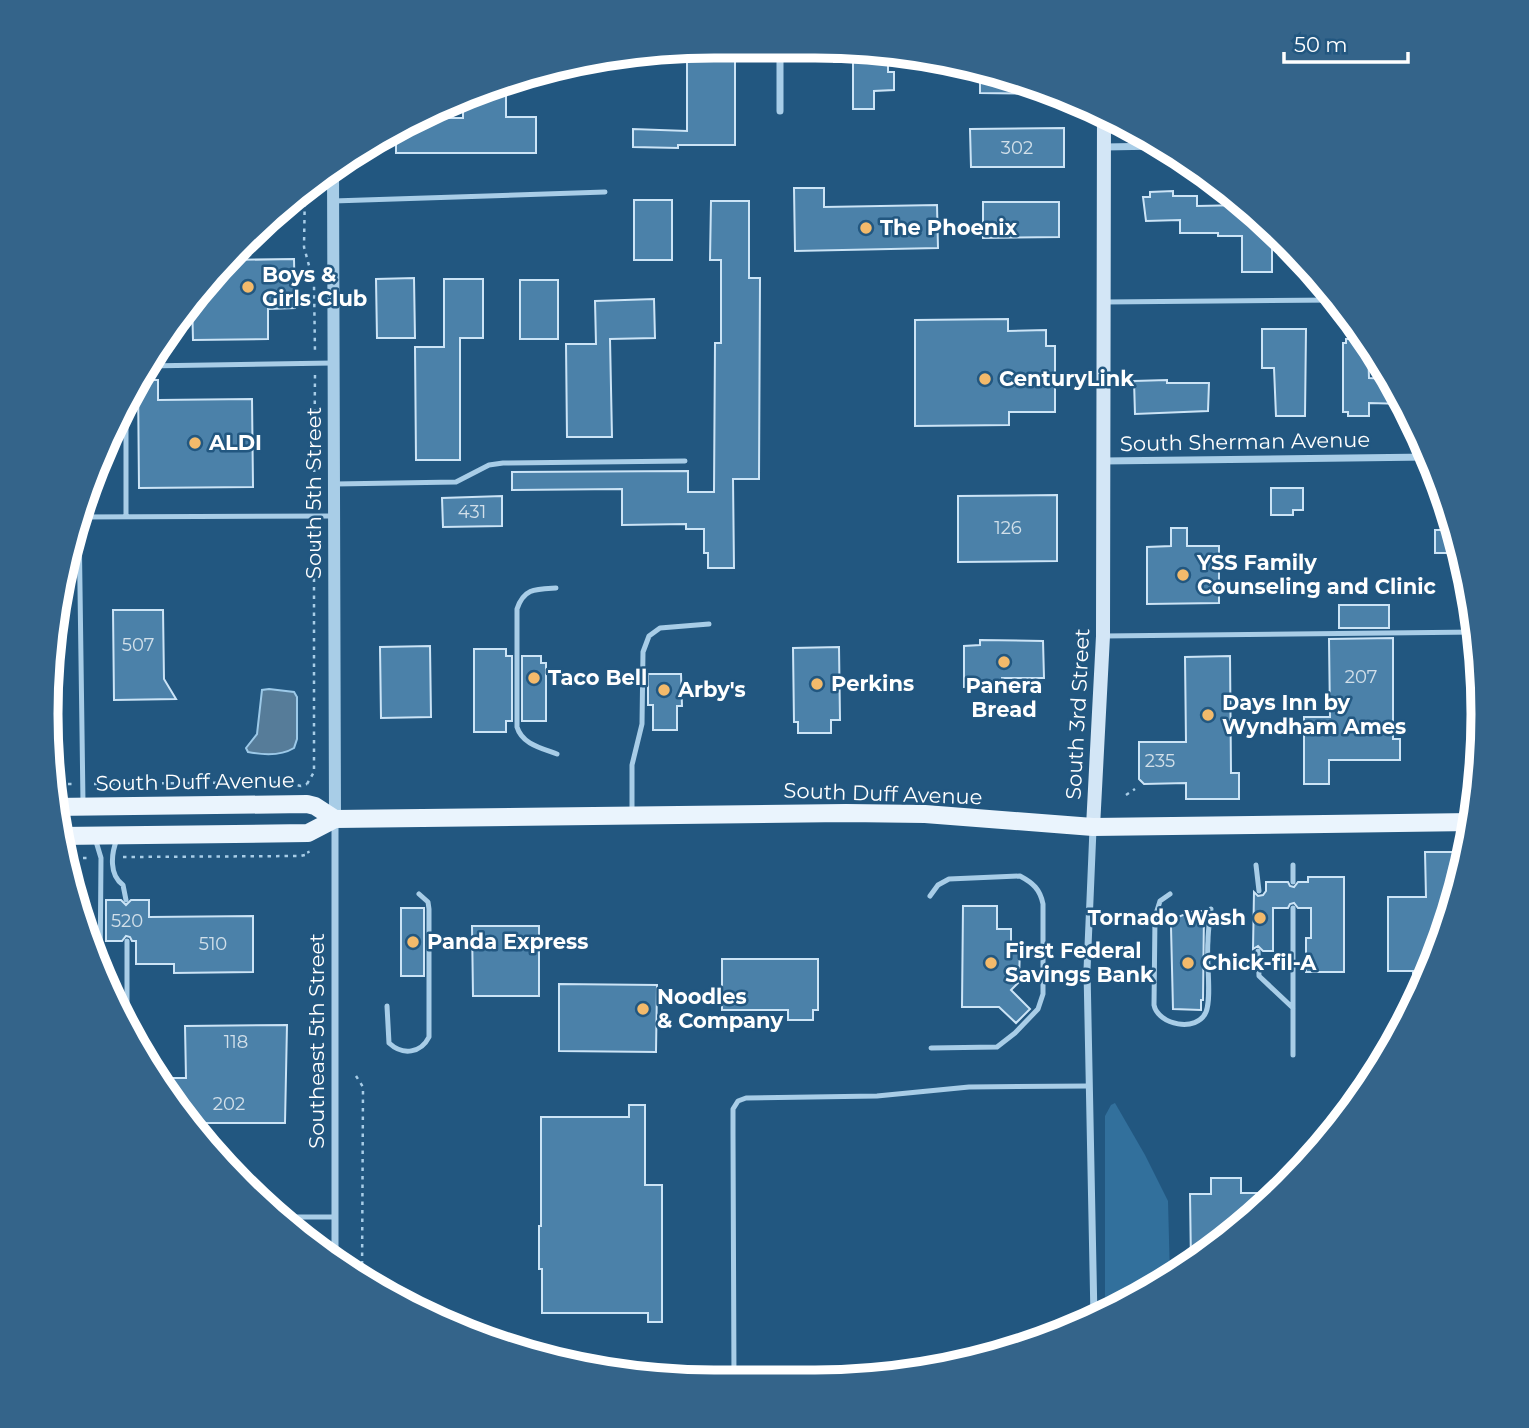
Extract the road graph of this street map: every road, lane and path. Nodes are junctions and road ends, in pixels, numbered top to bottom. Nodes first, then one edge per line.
1 (780, 58) edge
2 (780, 111) dead end
3 (1104, 125) edge
4 (1144, 146) edge
5 (1104, 147) junction
6 (333, 180) edge
7 (605, 192) dead end
8 (305, 201) edge
9 (333, 201) junction
10 (1324, 300) edge
11 (1103, 302) junction
12 (316, 347) dead end
13 (333, 363) junction
14 (158, 366) edge
15 (315, 380) dead end
16 (126, 422) edge
17 (1418, 457) edge
18 (685, 461) dead end
19 (1102, 461) junction
20 (333, 484) junction
21 (314, 505) dead end
22 (333, 516) junction
23 (89, 517) edge
24 (126, 517) junction
25 (314, 533) dead end
26 (79, 546) edge
27 (556, 589) dead end
28 (709, 624) dead end
29 (1466, 632) edge
30 (1103, 636) junction
31 (557, 754) dead end
32 (62, 784) edge
33 (69, 784) dead end
34 (99, 784) dead end
35 (1135, 789) dead end
36 (1126, 795) dead end
37 (83, 806) junction
38 (64, 807) edge
39 (632, 816) junction
40 (335, 819) junction
41 (1462, 821) edge
42 (1093, 827) junction
43 (69, 835) edge
44 (94, 835) junction
45 (119, 835) junction
46 (309, 854) dead end
47 (74, 858) edge
48 (101, 858) junction
49 (113, 858) junction
50 (1256, 865) dead end
51 (1293, 865) dead end
52 (1293, 882) dead end
53 (1259, 891) dead end
54 (419, 894) dead end
55 (1170, 894) dead end
56 (929, 896) dead end
57 (126, 900) dead end
58 (1293, 908) dead end
59 (1211, 909) dead end
60 (127, 941) dead end
61 (100, 944) edge
62 (1258, 951) dead end
63 (387, 1006) dead end
64 (127, 1008) edge
65 (1293, 1008) junction
66 (931, 1048) dead end
67 (1293, 1055) dead end
68 (356, 1076) dead end
69 (1088, 1086) junction
70 (293, 1217) edge
71 (335, 1217) junction
72 (335, 1250) edge
73 (362, 1268) edge
74 (1094, 1308) edge
75 (734, 1370) edge

1 - 2 street
3 - 5 main road, South 3rd Street
4 - 5 street
5 - 11 main road, South 3rd Street
6 - 9 street, South 5th Street
7 - 9 lane
8 - 12 path
9 - 13 street, South 5th Street
10 - 11 lane
11 - 19 main road, South 3rd Street
13 - 14 lane
13 - 20 street, South 5th Street
15 - 21 path
16 - 24 lane
17 - 19 street, South Sherman Avenue
18 - 20 lane
19 - 30 main road, South 3rd Street
20 - 22 street, South 5th Street
22 - 24 lane
22 - 40 street, South 5th Street
23 - 24 lane
25 - 34 path
26 - 37 lane
27 - 31 lane
28 - 39 lane
29 - 30 lane
30 - 42 main road, South 3rd Street
32 - 33 path
35 - 36 path
37 - 38 main road, South Duff Avenue
37 - 40 main road, South Duff Avenue
39 - 40 main road, South Duff Avenue
39 - 42 main road, South Duff Avenue
40 - 45 main road, South Duff Avenue
40 - 71 street, Southeast 5th Street
41 - 42 main road, South Duff Avenue
42 - 69 street, South 3rd Street
43 - 44 main road, South Duff Avenue
44 - 45 main road, South Duff Avenue
44 - 48 lane
45 - 49 lane
46 - 49 path
47 - 48 path
48 - 61 lane
49 - 57 lane
50 - 53 lane
51 - 52 lane
54 - 63 lane
55 - 59 lane
56 - 66 lane
58 - 65 lane
60 - 64 lane
62 - 65 lane
65 - 67 lane
68 - 73 path
69 - 74 street, South 3rd Street
69 - 75 lane
70 - 71 lane
71 - 72 street, Southeast 5th Street

